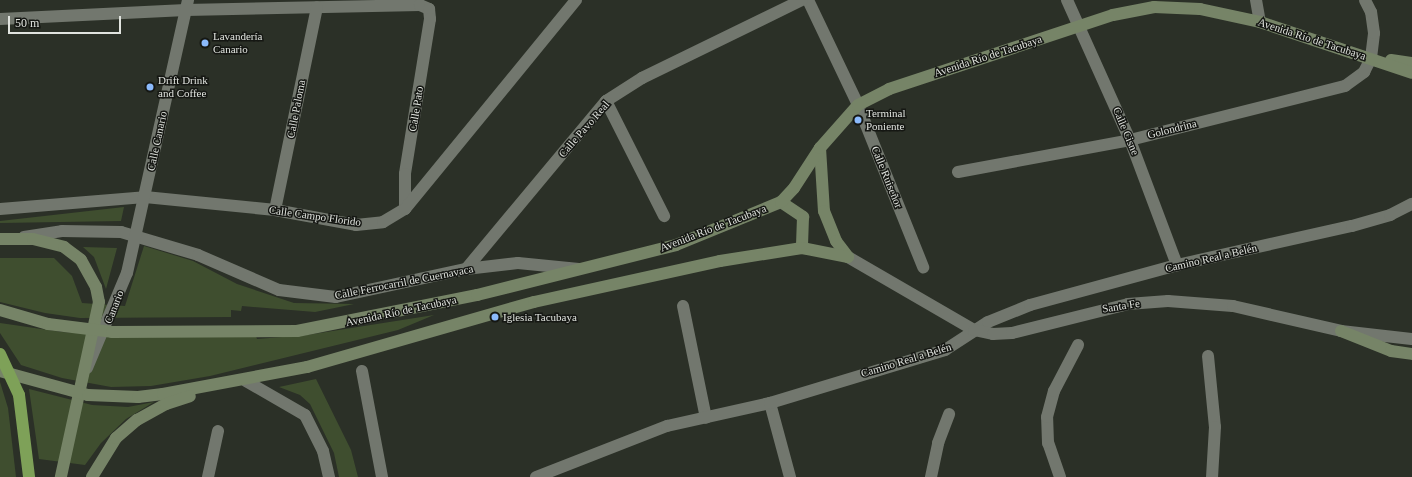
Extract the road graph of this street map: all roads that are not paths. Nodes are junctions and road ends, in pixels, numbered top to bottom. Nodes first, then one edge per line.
1 (576, 0) edge
2 (802, 0) edge
3 (808, 0) edge
4 (1067, 0) edge
5 (1256, 0) edge
6 (1365, 0) edge
7 (187, 5) edge
8 (563, 5) edge
9 (316, 8) junction
10 (0, 19) edge
11 (1260, 22) junction
12 (1080, 26) junction
13 (1370, 58) junction
14 (1412, 63) edge
15 (1412, 73) edge
16 (606, 101) junction
17 (858, 105) junction
18 (1130, 140) junction
19 (820, 148) junction
20 (958, 172) dead end
21 (145, 197) junction
22 (781, 202) junction
23 (1412, 204) edge
24 (0, 209) edge
25 (405, 209) junction
26 (275, 210) junction
27 (664, 216) dead end
28 (137, 235) junction
29 (20, 238) junction
30 (0, 239) edge
31 (802, 248) junction
32 (848, 257) junction
33 (1177, 265) junction
34 (923, 267) dead end
35 (466, 269) junction
36 (580, 270) junction
37 (683, 306) dead end
38 (0, 310) edge
39 (974, 330) junction
40 (1341, 331) junction
41 (1412, 339) edge
42 (1078, 345) dead end
43 (0, 354) edge
44 (1412, 354) edge
45 (1208, 356) dead end
46 (0, 371) edge
47 (362, 371) dead end
48 (84, 375) junction
49 (246, 381) junction
50 (220, 385) junction
51 (770, 404) junction
52 (949, 414) dead end
53 (706, 418) junction
54 (218, 431) dead end
55 (29, 477) edge
56 (61, 477) edge
57 (92, 477) edge
58 (208, 477) edge
59 (329, 477) edge
60 (382, 477) edge
61 (536, 477) edge
62 (790, 477) edge
63 (931, 477) edge
64 (1060, 477) edge
65 (1212, 477) edge

1 - 8 street, Calle Campo Florido
2 - 16 street, Calle Pavo Real
3 - 17 street, Calle Ruiseñor
4 - 12 street, Calle Cisne
5 - 11 street
6 - 13 street
7 - 9 street
7 - 10 street
7 - 21 street, Calle Canario
8 - 25 street, Calle Campo Florido
9 - 25 street, Calle Pato
9 - 26 street, Calle Paloma
11 - 12 main road, Avenida Río de Tacubaya
11 - 13 main road, Avenida Río de Tacubaya
12 - 17 main road, Avenida Río de Tacubaya
12 - 18 street, Calle Cisne
13 - 14 main road
13 - 15 main road, Avenida Río de Tacubaya
13 - 18 street, Golondrina
16 - 27 street
16 - 35 street, Calle Pavo Real
17 - 19 main road, Avenida Río de Tacubaya
17 - 34 street, Calle Ruiseñor
18 - 20 street, Golondrina
18 - 33 street, Calle Cisne
19 - 22 main road, Avenida Río de Tacubaya
19 - 32 main road
21 - 24 street, Calle Campo Florido
21 - 26 street, Calle Campo Florido
21 - 28 street, Calle Canario
22 - 31 main road
22 - 36 main road, Avenida Río de Tacubaya
23 - 33 street, Camino Real a Belén
25 - 26 street, Calle Campo Florido
28 - 29 street, Calle Ferrocarril de Cuernavaca
28 - 35 street, Calle Ferrocarril de Cuernavaca
28 - 48 street, Canario
29 - 30 main road, Calle Ferrocarril de Cuernavaca
29 - 48 main road
31 - 32 main road
31 - 49 main road
32 - 39 street, Santa Fe
33 - 39 street, Camino Real a Belén
35 - 36 street, Calle Ferrocarril de Cuernavaca
36 - 38 main road, Avenida Río de Tacubaya
37 - 53 street
39 - 40 street, Santa Fe
39 - 51 street, Camino Real a Belén
40 - 41 street, Santa Fe
40 - 44 main road
42 - 64 street
43 - 55 highway
45 - 65 street
46 - 50 main road
47 - 60 street
48 - 56 main road
49 - 50 main road
49 - 59 street
50 - 57 main road
51 - 53 street, Camino Real a Belén
51 - 62 street
52 - 63 street
53 - 61 street, Camino Real a Belén
54 - 58 street

